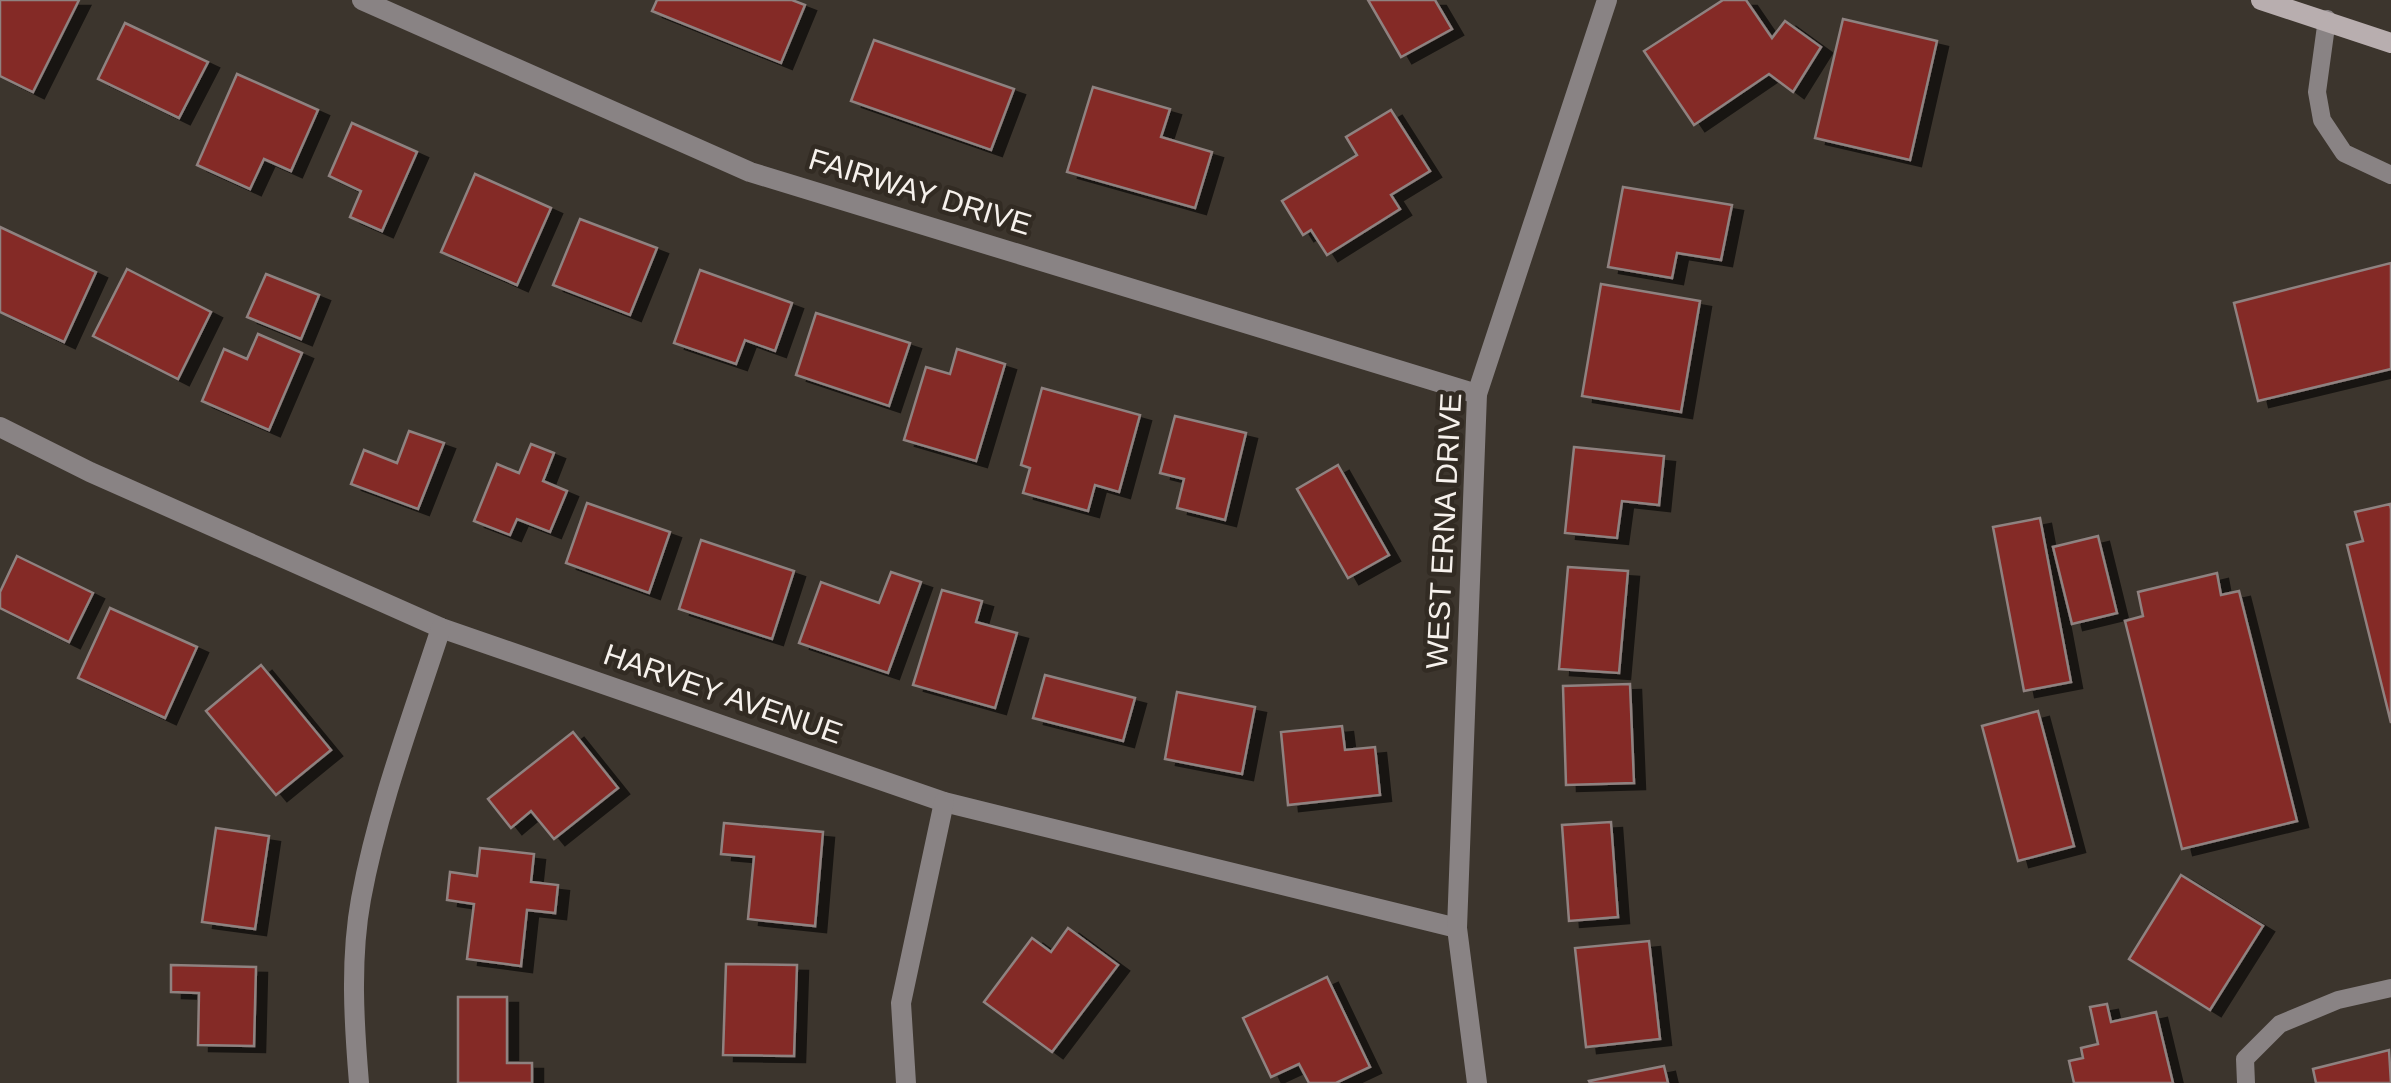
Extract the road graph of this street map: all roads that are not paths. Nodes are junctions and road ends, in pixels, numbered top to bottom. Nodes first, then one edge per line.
1 (362, 0) edge
2 (1607, 0) edge
3 (2260, 0) edge
4 (2327, 20) junction
5 (2391, 43) edge
6 (2391, 175) edge
7 (1477, 394) junction
8 (0, 428) edge
9 (441, 628) junction
10 (944, 802) junction
11 (1457, 928) junction
12 (2391, 988) edge
13 (359, 1083) edge
14 (906, 1083) edge
15 (1477, 1083) edge
16 (2246, 1083) edge

1 - 7 street, FAIRWAY DRIVE
2 - 7 street, WEST ERNA DRIVE
3 - 4 street
4 - 5 street
4 - 6 lane
7 - 11 street, WEST ERNA DRIVE
8 - 9 street, HARVEY AVENUE
9 - 10 street, HARVEY AVENUE
9 - 13 street
10 - 11 street, HARVEY AVENUE
10 - 14 street
11 - 15 street, WEST ERNA DRIVE
12 - 16 lane

